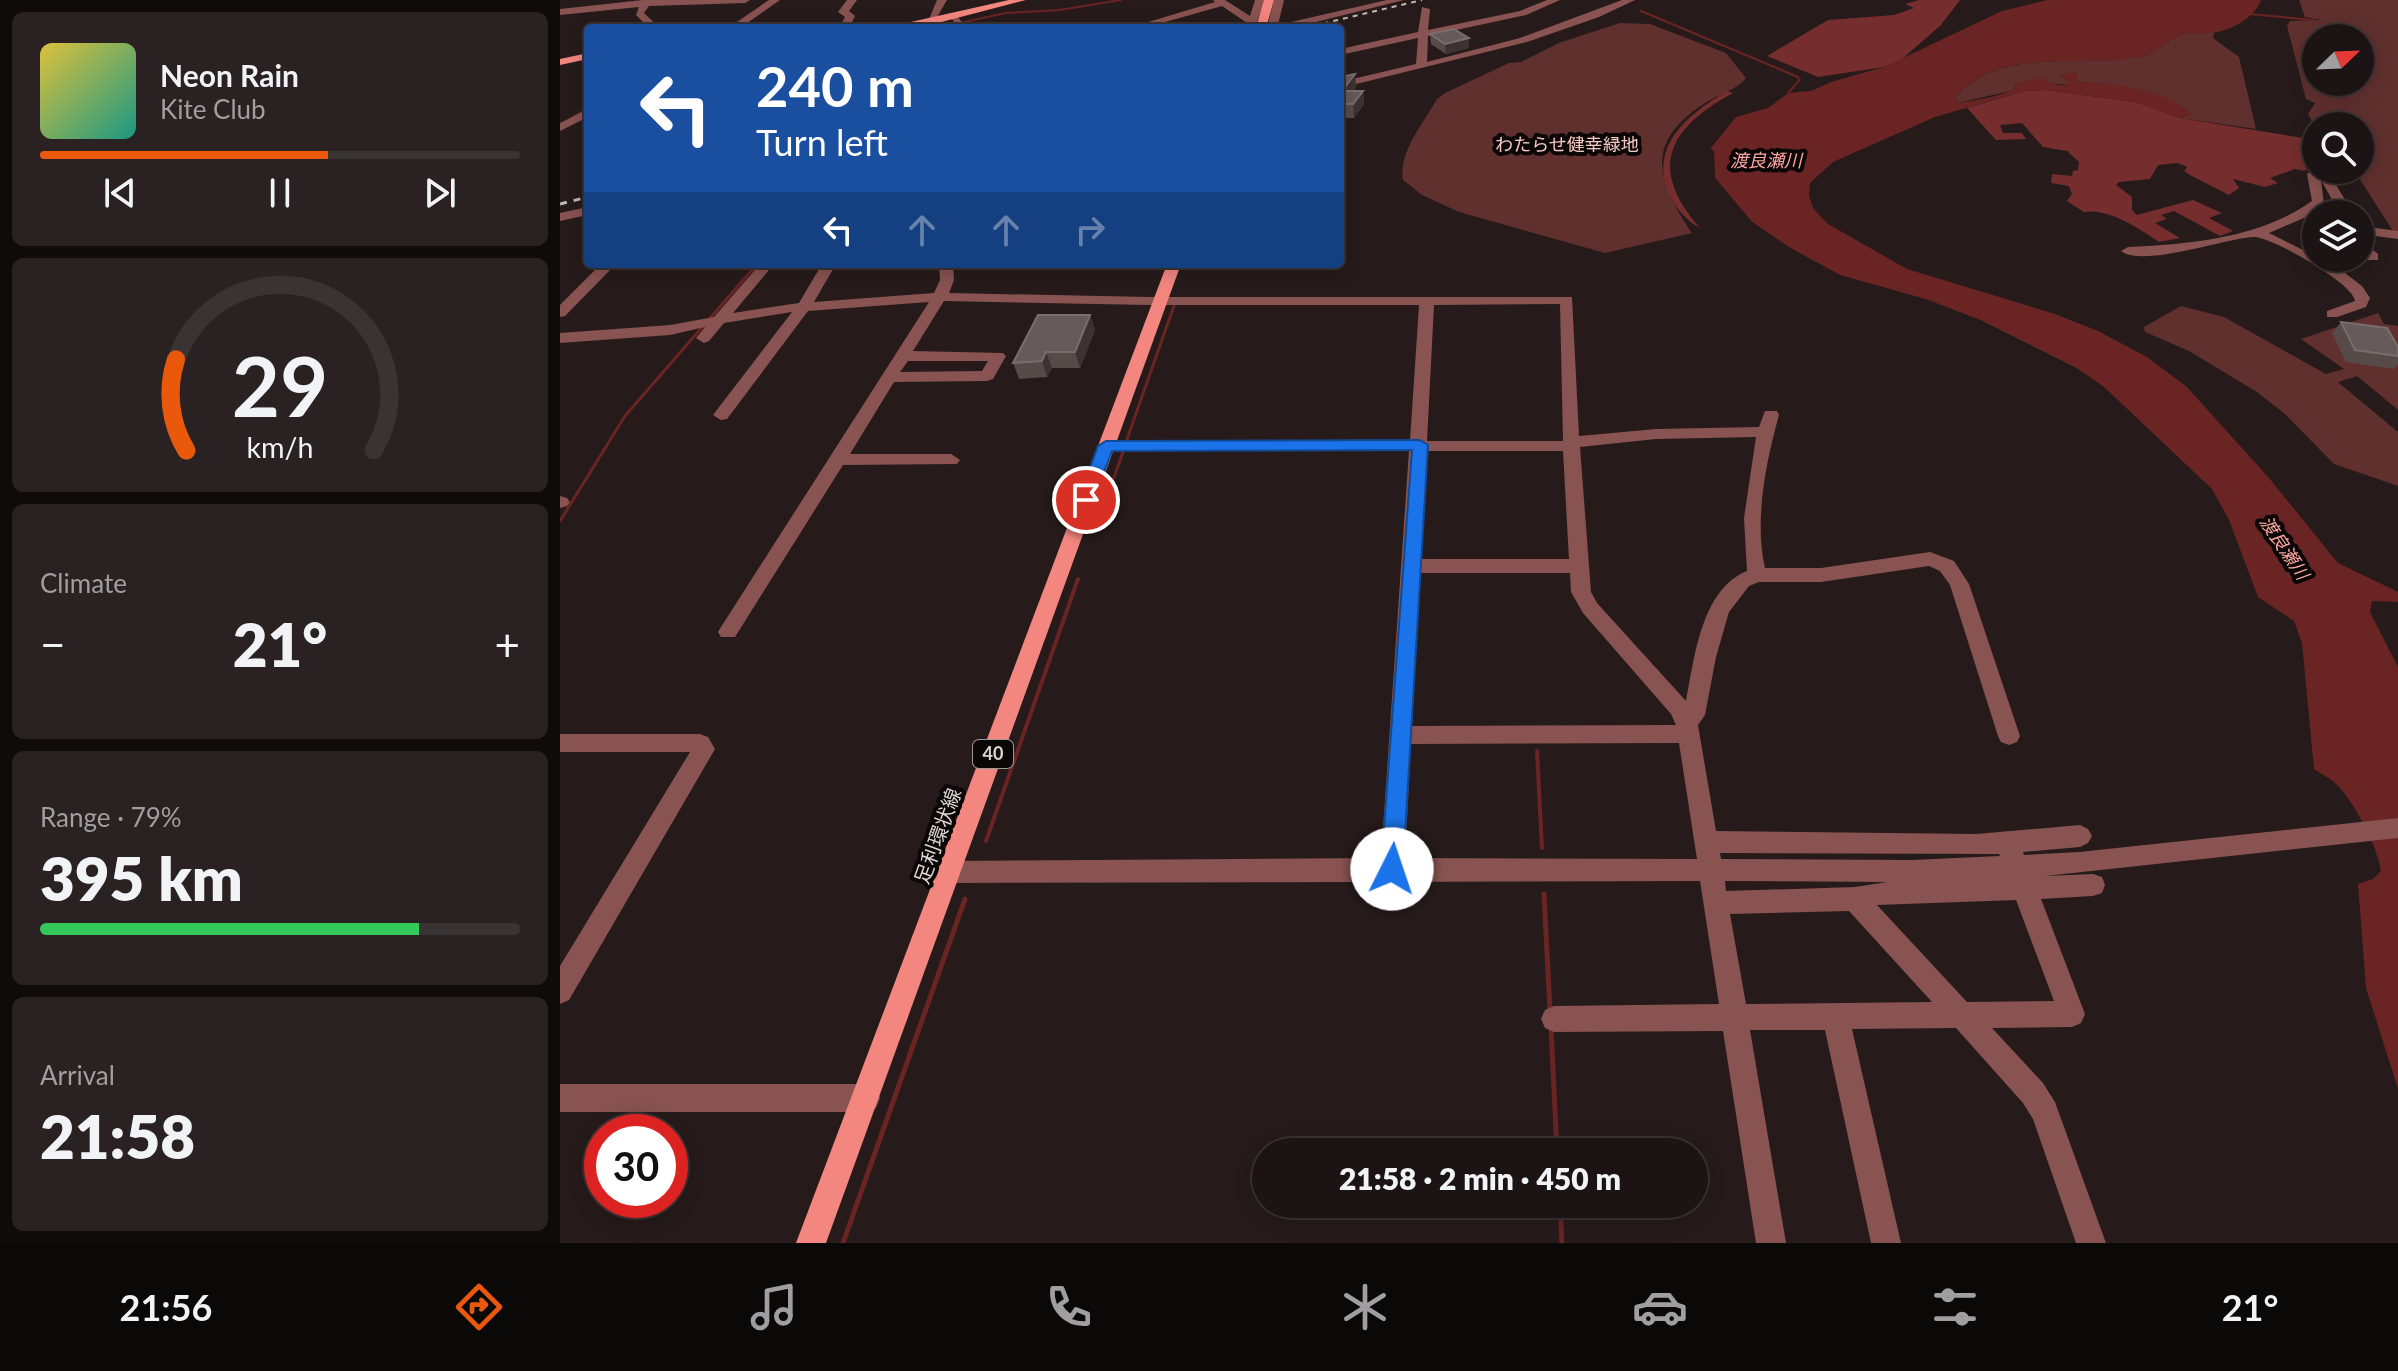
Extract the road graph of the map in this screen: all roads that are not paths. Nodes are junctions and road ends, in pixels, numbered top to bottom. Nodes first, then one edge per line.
1 (745, 0) edge
2 (775, 0) edge
3 (852, 0) edge
4 (942, 0) edge
5 (1021, 0) edge
6 (1260, 0) edge
7 (1269, 0) edge
8 (1279, 0) edge
9 (1399, 0) edge
10 (1555, 0) edge
11 (1630, 0) edge
12 (647, 2) edge
13 (1219, 2) edge
14 (987, 4) edge
15 (1425, 9) dead end
16 (560, 12) edge
17 (953, 17) junction
18 (930, 22) junction
19 (651, 24) edge
20 (739, 24) edge
21 (846, 24) edge
22 (916, 24) edge
23 (959, 24) edge
24 (1146, 24) edge
25 (1252, 24) edge
26 (1255, 24) edge
27 (1257, 24) edge
28 (1273, 24) edge
29 (1296, 24) edge
30 (1422, 32) junction
31 (1344, 51) edge
32 (584, 57) edge
33 (560, 62) edge
34 (1421, 66) junction
35 (1344, 84) edge
36 (584, 114) edge
37 (560, 128) edge
38 (2319, 200) edge
39 (2339, 200) edge
40 (584, 212) edge
41 (2302, 214) edge
42 (560, 217) edge
43 (2259, 233) junction
44 (2374, 235) edge
45 (2398, 235) edge
46 (2128, 251) dead end
47 (605, 268) edge
48 (764, 268) edge
49 (827, 268) edge
50 (946, 268) edge
51 (1173, 268) edge
52 (940, 297) junction
53 (1427, 299) junction
54 (1161, 300) junction
55 (803, 308) junction
56 (560, 313) edge
57 (2332, 314) dead end
58 (718, 320) junction
59 (560, 338) edge
60 (903, 356) junction
61 (890, 377) junction
62 (721, 415) dead end
63 (1571, 444) junction
64 (1420, 445) junction
65 (1106, 446) junction
66 (837, 459) junction
67 (951, 460) dead end
68 (1412, 566) junction
69 (1579, 566) junction
70 (1757, 575) junction
71 (728, 632) dead end
72 (1688, 729) junction
73 (1401, 735) junction
74 (2009, 736) dead end
75 (560, 743) edge
76 (2398, 828) edge
77 (2080, 836) dead end
78 (1707, 842) junction
79 (2007, 842) junction
80 (1392, 869) junction
81 (1711, 870) junction
82 (950, 872) junction
83 (2093, 885) dead end
84 (2025, 889) junction
85 (1855, 899) junction
86 (1717, 903) junction
87 (560, 991) edge
88 (1735, 1016) junction
89 (1835, 1016) junction
90 (1963, 1016) junction
91 (1554, 1019) dead end
92 (560, 1098) edge
93 (866, 1098) junction
94 (811, 1243) edge
95 (1771, 1243) edge
96 (1886, 1243) edge
97 (2091, 1243) edge

1 - 12 street
2 - 20 street
3 - 21 street
4 - 18 street
5 - 14 main road
6 - 26 street
7 - 27 main road
8 - 28 street
9 - 29 street
10 - 30 street
11 - 34 street
12 - 16 street
12 - 19 street
13 - 24 street
13 - 25 street
14 - 17 main road
15 - 30 street
17 - 18 main road
17 - 23 street
18 - 22 main road
30 - 31 street
30 - 34 street
32 - 33 main road
34 - 35 street
36 - 37 street
38 - 39 street
40 - 42 street
41 - 43 street
43 - 46 street
43 - 57 street
44 - 45 street
47 - 56 street
48 - 58 street
49 - 55 street
50 - 52 street
51 - 54 main road, 足利環状線 / 40
52 - 54 street
52 - 55 street
52 - 60 street
53 - 54 street
53 - 63 street
53 - 64 street
54 - 65 main road, 足利環状線 / 40
55 - 58 street
55 - 62 street
58 - 59 street
60 - 61 street
60 - 61 street
61 - 66 street
63 - 64 street
63 - 69 street
63 - 70 street
64 - 65 street
64 - 68 street
65 - 82 main road, 足利環状線 / 40
66 - 67 street
66 - 71 street
68 - 69 street
68 - 73 street
69 - 72 street
70 - 72 street
70 - 74 street
72 - 73 street
72 - 78 street
73 - 80 street
75 - 87 street
76 - 81 street
77 - 79 street
78 - 79 street
78 - 81 street
79 - 84 street
80 - 81 street
80 - 82 street
81 - 86 street
82 - 93 main road, 足利環状線 / 40
83 - 84 street
84 - 85 street
84 - 90 street
85 - 86 street
85 - 90 street
86 - 88 street
88 - 89 street
88 - 91 street
88 - 95 street
89 - 90 street
89 - 96 street
90 - 97 street
92 - 93 street
93 - 94 main road, 足利環状線 / 40

